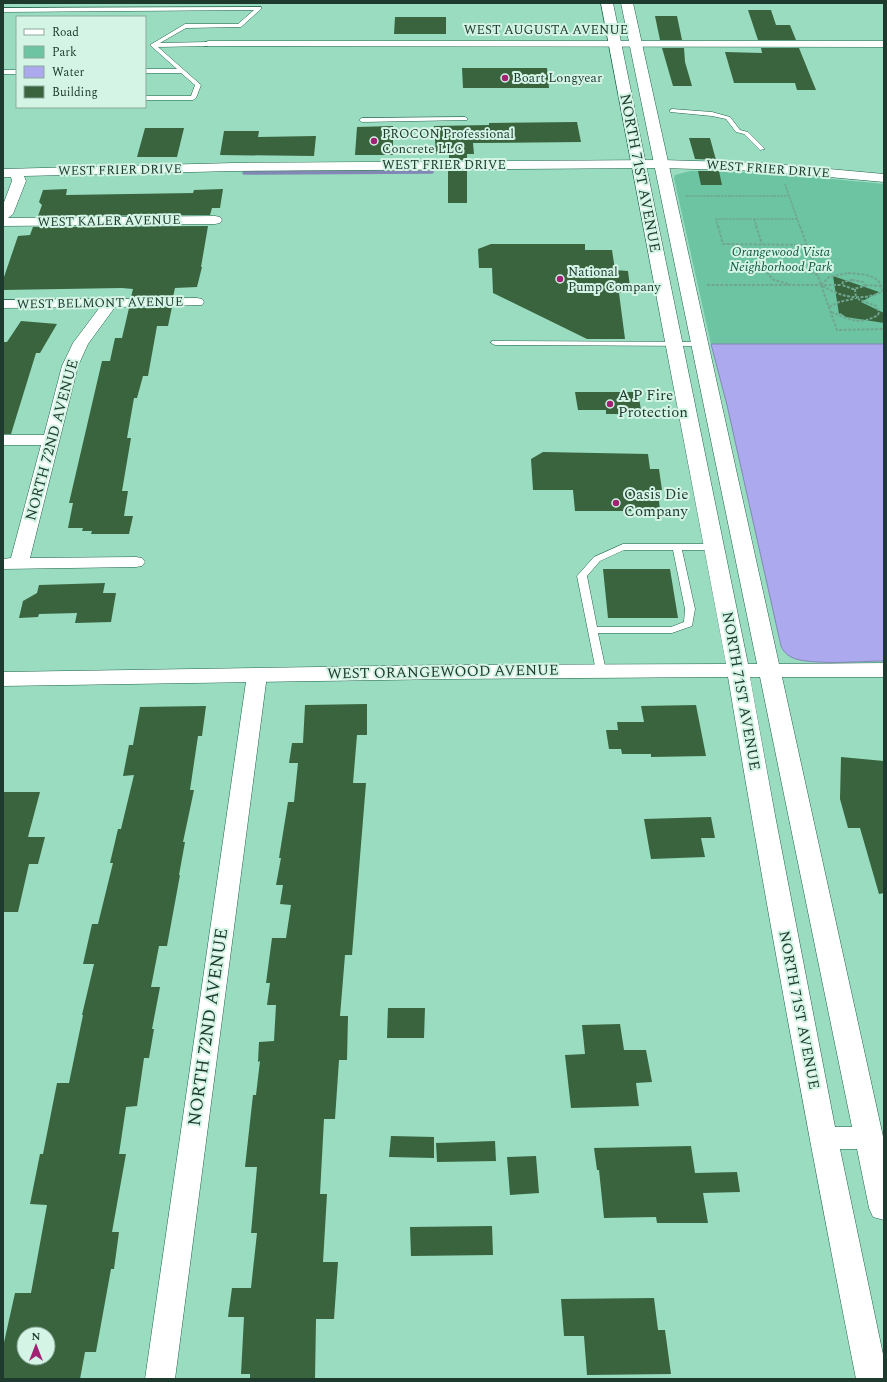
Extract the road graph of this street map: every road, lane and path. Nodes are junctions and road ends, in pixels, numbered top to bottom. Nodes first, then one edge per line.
1 (608, 3) edge
2 (627, 3) edge
3 (3, 10) edge
4 (616, 43) junction
5 (636, 43) junction
6 (208, 44) joint
7 (884, 44) edge
8 (153, 45) junction
9 (182, 70) junction
10 (146, 71) edge
11 (146, 98) edge
12 (628, 112) junction
13 (651, 112) junction
14 (672, 112) dead end
15 (465, 119) dead end
16 (362, 120) dead end
17 (762, 149) dead end
18 (639, 164) junction
19 (662, 164) junction
20 (10, 173) edge
21 (884, 178) edge
22 (3, 181) edge
23 (784, 183) dead end
24 (686, 196) dead end
25 (789, 196) junction
26 (3, 216) edge
27 (754, 219) junction
28 (798, 219) junction
29 (215, 220) dead end
30 (3, 222) edge
31 (762, 244) junction
32 (654, 245) junction
33 (679, 245) junction
34 (807, 245) junction
35 (848, 273) junction
36 (818, 275) junction
37 (852, 280) junction
38 (706, 285) dead end
39 (793, 285) junction
40 (821, 285) junction
41 (842, 285) junction
42 (865, 285) junction
43 (883, 286) junction
44 (855, 289) junction
45 (856, 299) junction
46 (197, 302) dead end
47 (111, 303) junction
48 (3, 304) edge
49 (829, 307) junction
50 (830, 311) junction
51 (884, 329) edge
52 (495, 343) dead end
53 (673, 343) junction
54 (701, 344) junction
55 (3, 440) edge
56 (52, 440) junction
57 (677, 547) junction
58 (714, 547) junction
59 (136, 562) dead end
60 (11, 564) edge
61 (592, 630) junction
62 (884, 670) edge
63 (601, 671) junction
64 (738, 671) junction
65 (770, 671) junction
66 (257, 674) junction
67 (3, 679) edge
68 (823, 1138) junction
69 (869, 1138) junction
70 (884, 1208) edge
71 (160, 1379) edge
72 (872, 1379) edge

1 - 4 street, NORTH 71ST AVENUE
2 - 5 street, NORTH 71ST AVENUE
3 - 8 lane
4 - 5 street, WEST AUGUSTA AVENUE
4 - 6 street, WEST AUGUSTA AVENUE
4 - 12 street, NORTH 71ST AVENUE
5 - 7 street, WEST AUGUSTA AVENUE
5 - 13 street, NORTH 71ST AVENUE
6 - 8 lane
8 - 9 lane
9 - 10 lane
9 - 11 lane
12 - 13 street
12 - 18 street, NORTH 71ST AVENUE
13 - 19 street, NORTH 71ST AVENUE
14 - 17 lane
15 - 16 lane
18 - 19 street, WEST FRIER DRIVE
18 - 20 street, WEST FRIER DRIVE
18 - 32 street, NORTH 71ST AVENUE
19 - 21 street, WEST FRIER DRIVE
19 - 33 street, NORTH 71ST AVENUE
20 - 22 street
20 - 26 street
23 - 25 path
24 - 25 path
25 - 28 path
27 - 28 path
27 - 31 path
27 - 31 path
28 - 34 path
29 - 30 street, WEST KALER AVENUE
31 - 34 path
32 - 33 street
32 - 53 street, NORTH 71ST AVENUE
33 - 54 street, NORTH 71ST AVENUE
34 - 36 path
35 - 37 path
35 - 40 path
35 - 43 path
36 - 39 path
36 - 40 path
37 - 41 path
37 - 42 path
38 - 39 path
39 - 40 path
40 - 41 path
40 - 45 path
40 - 49 path
41 - 44 path
42 - 43 path
42 - 44 path
43 - 45 path
44 - 45 path
45 - 49 path
45 - 50 path
46 - 47 street, WEST BELMONT AVENUE
47 - 48 street, WEST BELMONT AVENUE
47 - 56 street, NORTH 72ND AVENUE
49 - 50 path
50 - 51 path
52 - 53 lane
53 - 54 lane
53 - 58 street, NORTH 71ST AVENUE
54 - 65 street, NORTH 71ST AVENUE
55 - 56 street
56 - 60 street, NORTH 72ND AVENUE
57 - 58 lane
57 - 61 lane
57 - 61 lane
58 - 64 street, NORTH 71ST AVENUE
59 - 60 street
61 - 63 lane
62 - 65 street, WEST ORANGEWOOD AVENUE
63 - 64 street, WEST ORANGEWOOD AVENUE
63 - 66 street, WEST ORANGEWOOD AVENUE
64 - 65 street, WEST ORANGEWOOD AVENUE
64 - 68 street, NORTH 71ST AVENUE
65 - 69 street, NORTH 71ST AVENUE
66 - 67 street, WEST ORANGEWOOD AVENUE
66 - 71 street, NORTH 72ND AVENUE
68 - 69 street
68 - 72 street, NORTH 71ST AVENUE
69 - 70 street, NORTH 71ST AVENUE

